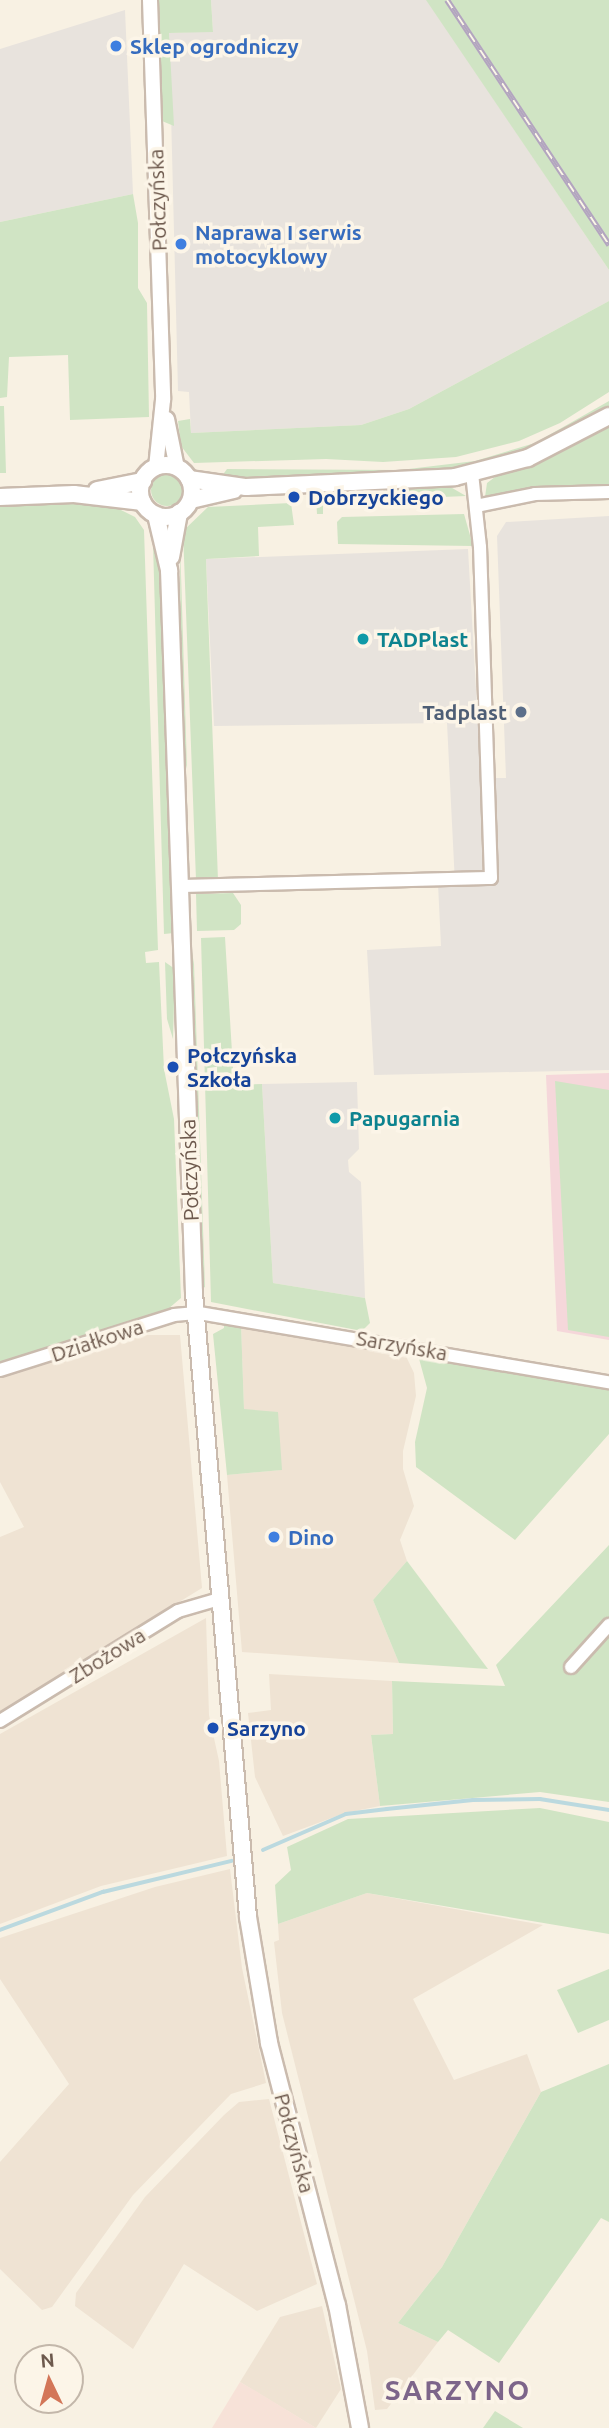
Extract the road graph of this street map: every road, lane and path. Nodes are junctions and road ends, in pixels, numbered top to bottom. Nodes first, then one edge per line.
1 (150, 0) edge
2 (163, 400) junction
3 (609, 416) edge
4 (156, 468) junction
5 (183, 474) junction
6 (472, 474) junction
7 (143, 481) junction
8 (246, 487) junction
9 (609, 492) edge
10 (74, 494) junction
11 (0, 497) edge
12 (191, 500) junction
13 (143, 502) junction
14 (476, 506) junction
15 (179, 513) junction
16 (156, 515) junction
17 (169, 570) junction
18 (179, 886) junction
19 (195, 1312) junction
20 (0, 1370) edge
21 (609, 1382) edge
22 (219, 1599) junction
23 (609, 1625) edge
24 (571, 1667) dead end
25 (0, 1721) edge
26 (359, 2428) edge

1 - 2 street, Połczyńska
2 - 4 street, Połczyńska
2 - 5 street, Połczyńska
3 - 6 main road
4 - 5 main road
4 - 7 main road
5 - 8 main road
5 - 12 main road
6 - 8 main road
6 - 14 street
7 - 10 main road
7 - 13 main road
8 - 12 main road
9 - 14 street
10 - 11 main road
10 - 13 main road
12 - 15 main road
13 - 16 main road
14 - 18 street
15 - 16 main road
15 - 17 main road, Połczyńska
16 - 17 main road, Połczyńska
17 - 18 main road, Połczyńska
18 - 19 main road, Połczyńska
19 - 20 street, Działkowa
19 - 21 street, Sarzyńska
19 - 22 main road, Połczyńska
22 - 25 street, Zbożowa
22 - 26 main road, Połczyńska
23 - 24 street

